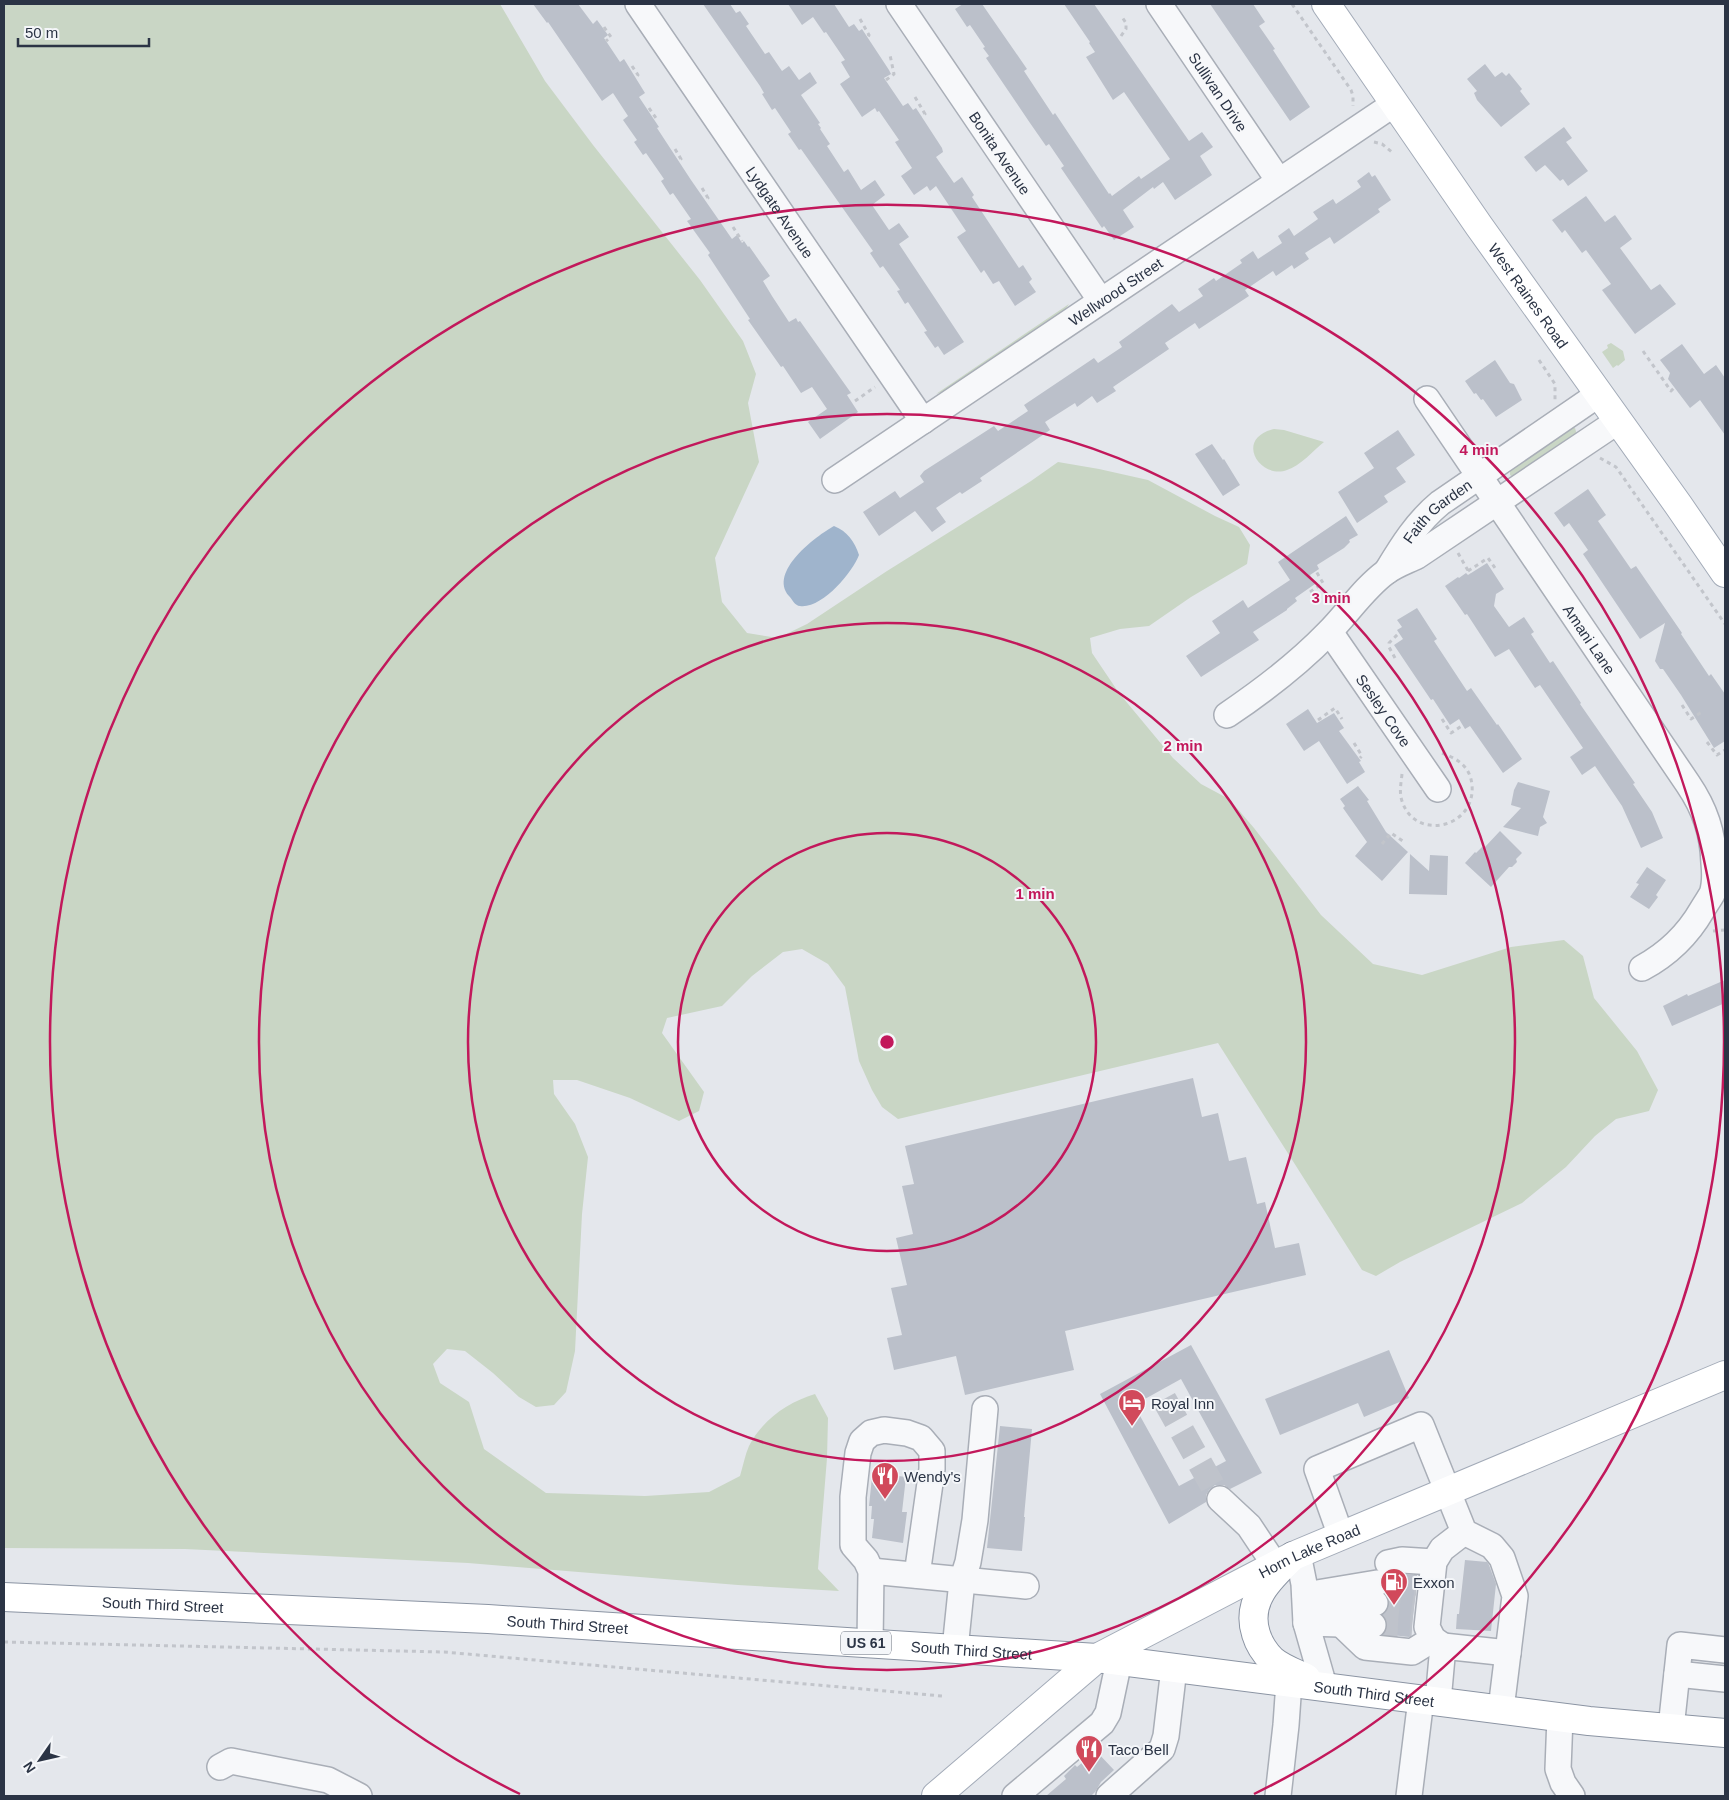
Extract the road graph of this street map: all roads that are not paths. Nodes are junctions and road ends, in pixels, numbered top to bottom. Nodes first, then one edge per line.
1 (638, 4) edge
2 (899, 4) edge
3 (1159, 4) edge
4 (1330, 10) edge
5 (1394, 104) junction
6 (1279, 181) junction
7 (1101, 301) junction
8 (1599, 394) junction
9 (1427, 399) dead end
10 (923, 421) junction
11 (1618, 421) junction
12 (1479, 476) junction
13 (836, 480) dead end
14 (1497, 502) junction
15 (1387, 572) junction
16 (1725, 573) edge
17 (1330, 632) junction
18 (1227, 715) dead end
19 (1438, 789) dead end
20 (1718, 896) edge
21 (1642, 968) dead end
22 (1725, 1376) edge
23 (985, 1409) dead end
24 (1449, 1490) junction
25 (1220, 1499) tunnel mouth
26 (1464, 1532) junction
27 (1340, 1536) junction
28 (1289, 1558) junction
29 (871, 1571) junction
30 (917, 1575) junction
31 (1427, 1577) junction
32 (962, 1581) junction
33 (1026, 1586) dead end
34 (1378, 1588) junction
35 (8, 1599) edge
36 (1305, 1609) junction
37 (1341, 1624) junction
38 (1426, 1626) junction
39 (870, 1644) junction
40 (955, 1649) junction
41 (1725, 1650) edge
42 (1508, 1653) junction
43 (1108, 1659) junction
44 (1174, 1668) junction
45 (1677, 1674) junction
46 (1725, 1679) edge
47 (1289, 1682) junction
48 (1322, 1686) junction
49 (1430, 1700) junction
50 (1501, 1710) junction
51 (1560, 1717) junction
52 (1671, 1728) junction
53 (1725, 1733) edge
54 (220, 1767) dead end
55 (328, 1788) edge
56 (943, 1794) edge
57 (359, 1796) edge
58 (1015, 1796) edge
59 (1109, 1796) edge
60 (1278, 1796) edge
61 (1409, 1796) edge
62 (1572, 1796) edge

1 - 10 street, Lydgate Avenue
2 - 7 street, Bonita Avenue
3 - 6 street, Sullivan Drive
4 - 5 main road, West Raines Road
5 - 6 street, Wellwood Street
5 - 8 main road, West Raines Road
6 - 7 street, Wellwood Street
7 - 10 street, Wellwood Street
8 - 11 main road, West Raines Road
8 - 12 street, Faith Garden
9 - 12 street, Amani Lane
10 - 13 street, Wellwood Street
11 - 14 street, Faith Garden
11 - 16 main road, West Raines Road
12 - 14 street, Amani Lane
12 - 15 street, Faith Garden
14 - 15 street, Faith Garden
14 - 20 street, Amani Lane
15 - 17 street, Faith Garden
17 - 18 street, Faith Garden
17 - 19 street, Sesley Cove
20 - 21 street
22 - 24 main road, Horn Lake Road
23 - 32 street
24 - 26 street
24 - 27 main road, Horn Lake Road
24 - 27 street
25 - 28 street
26 - 31 street
26 - 42 street
27 - 28 main road, Horn Lake Road
28 - 36 street
28 - 43 main road, Horn Lake Road
28 - 48 main road
29 - 30 street
29 - 30 street
29 - 39 street
30 - 32 street
31 - 34 street
31 - 38 street
32 - 33 street
32 - 40 street
34 - 36 street
34 - 36 street
34 - 37 street
35 - 39 main road, South Third Street / US 61
36 - 37 street
36 - 48 street
37 - 38 street
38 - 42 street
38 - 49 street
39 - 40 main road, South Third Street / US 61
40 - 43 main road, South Third Street / US 61
41 - 45 street
42 - 50 street
43 - 44 main road, South Third Street / US 61
43 - 56 main road, Horn Lake Road
43 - 58 street
44 - 47 main road, South Third Street / US 61
44 - 59 street
45 - 46 street
45 - 52 street
47 - 48 main road, South Third Street / US 61
47 - 60 street
48 - 49 main road, South Third Street / US 61
49 - 50 main road, South Third Street / US 61
49 - 61 street
50 - 51 main road, South Third Street / US 61
51 - 52 main road, South Third Street / US 61
51 - 62 street
52 - 53 main road, South Third Street / US 61
54 - 55 street
55 - 57 street

